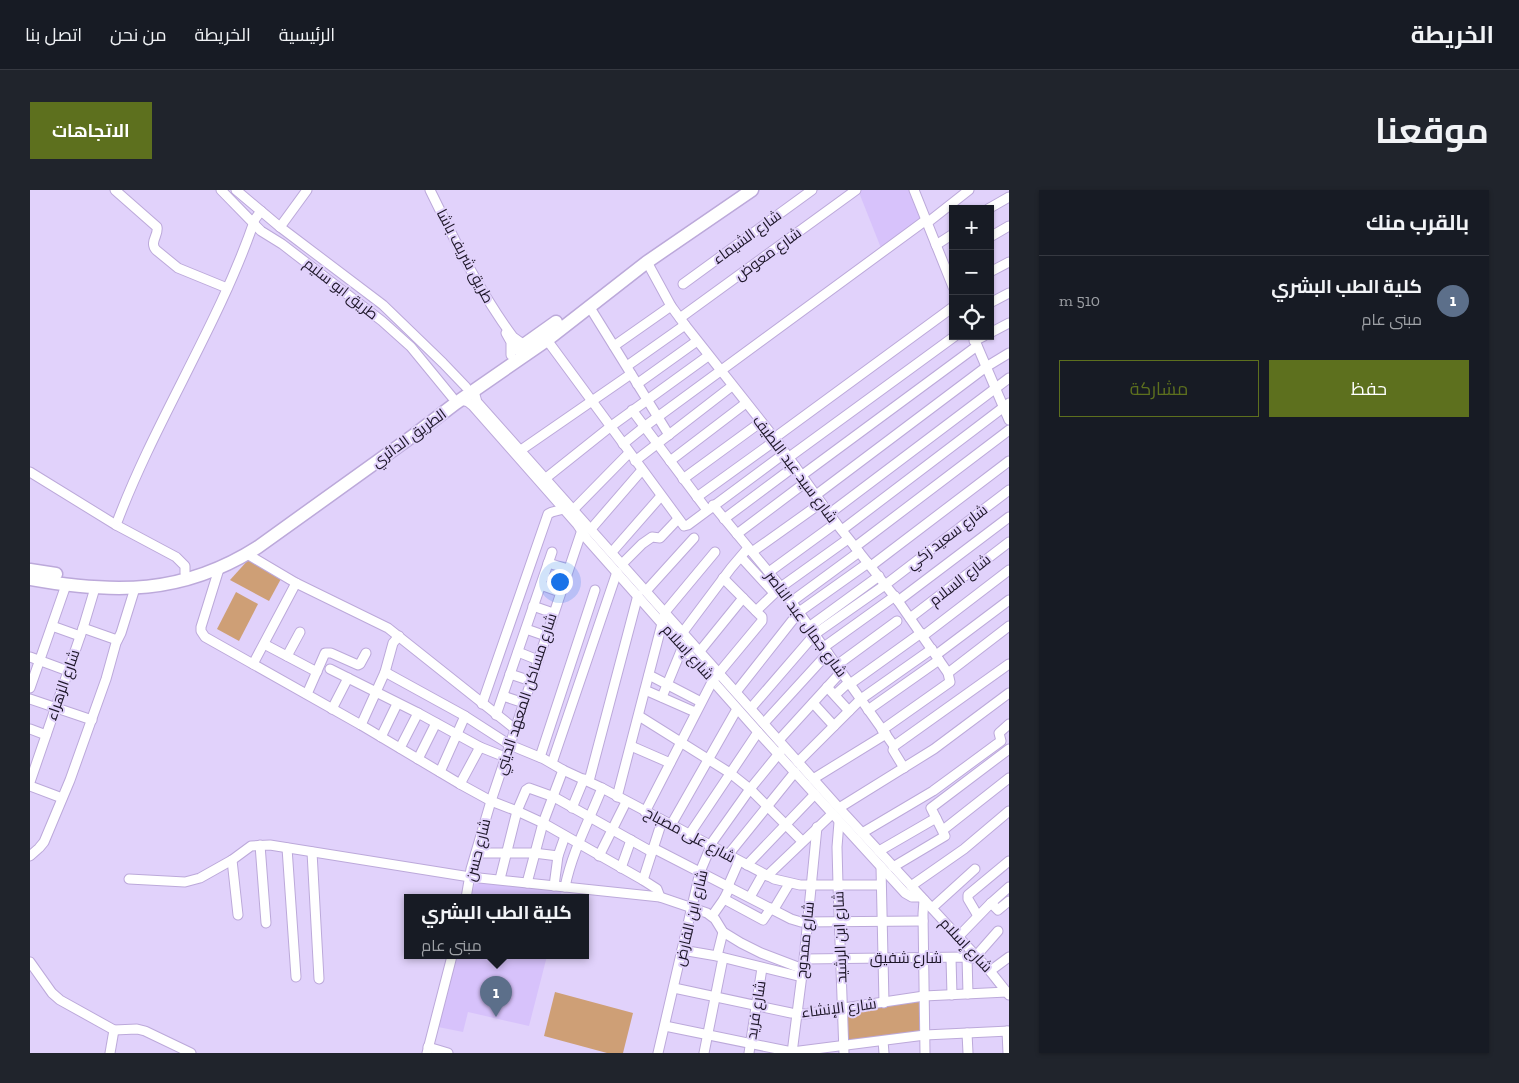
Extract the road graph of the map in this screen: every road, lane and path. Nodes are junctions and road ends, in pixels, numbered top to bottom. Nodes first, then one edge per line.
1 (115, 190) edge
2 (221, 190) edge
3 (236, 190) edge
4 (307, 190) edge
5 (430, 190) edge
6 (739, 190) edge
7 (752, 190) edge
8 (812, 190) edge
9 (856, 190) edge
10 (914, 190) edge
11 (969, 190) edge
12 (1009, 197) edge
13 (994, 206) edge
14 (261, 211) junction
15 (926, 221) junction
16 (253, 223) junction
17 (1009, 226) edge
18 (280, 228) junction
19 (994, 235) edge
20 (949, 237) edge
21 (936, 246) junction
22 (647, 262) junction
23 (1009, 262) edge
24 (949, 263) edge
25 (944, 266) junction
26 (994, 270) edge
27 (949, 278) edge
28 (682, 284) dead end
29 (227, 288) junction
30 (1009, 293) edge
31 (994, 302) edge
32 (589, 306) junction
33 (671, 306) junction
34 (949, 310) edge
35 (502, 322) junction
36 (682, 322) junction
37 (1009, 323) edge
38 (994, 331) edge
39 (546, 334) junction
40 (949, 340) edge
41 (697, 341) junction
42 (975, 341) edge
43 (526, 344) junction
44 (614, 346) junction
45 (1009, 353) edge
46 (510, 355) junction
47 (708, 356) junction
48 (986, 367) junction
49 (629, 370) junction
50 (721, 371) junction
51 (1009, 378) edge
52 (637, 384) junction
53 (732, 386) junction
54 (471, 388) junction
55 (995, 388) junction
56 (456, 399) junction
57 (647, 400) junction
58 (592, 402) junction
59 (746, 404) junction
60 (1006, 405) edge
61 (478, 407) junction
62 (632, 410) junction
63 (658, 417) junction
64 (1009, 420) edge
65 (761, 422) junction
66 (610, 427) junction
67 (644, 427) junction
68 (1009, 430) edge
69 (669, 435) junction
70 (774, 440) junction
71 (396, 442) junction
72 (623, 444) junction
73 (657, 444) junction
74 (521, 450) junction
75 (787, 456) junction
76 (632, 457) junction
77 (670, 461) junction
78 (1009, 461) edge
79 (795, 466) junction
80 (642, 470) junction
81 (30, 472) edge
82 (546, 478) junction
83 (683, 479) junction
84 (804, 479) junction
85 (1009, 490) edge
86 (816, 495) junction
87 (661, 496) junction
88 (697, 497) junction
89 (821, 503) junction
90 (710, 508) junction
91 (564, 509) junction
92 (574, 509) junction
93 (829, 514) junction
94 (1009, 516) edge
95 (678, 519) junction
96 (724, 519) junction
97 (116, 524) junction
98 (586, 527) junction
99 (839, 527) junction
100 (737, 534) junction
101 (694, 538) dead end
102 (848, 539) junction
103 (1009, 542) edge
104 (750, 550) junction
105 (857, 550) junction
106 (552, 552) dead end
107 (612, 552) junction
108 (715, 552) dead end
109 (247, 554) junction
110 (741, 557) junction
111 (548, 563) junction
112 (869, 564) junction
113 (620, 568) junction
114 (212, 569) junction
115 (568, 569) junction
116 (1009, 570) edge
117 (769, 572) junction
118 (193, 573) junction
119 (879, 576) junction
120 (526, 577) junction
121 (31, 578) edge
122 (723, 578) junction
123 (59, 581) junction
124 (296, 583) junction
125 (541, 584) junction
126 (885, 585) junction
127 (95, 588) junction
128 (135, 588) junction
129 (595, 590) dead end
130 (778, 590) junction
131 (560, 592) junction
132 (642, 593) junction
133 (744, 598) junction
134 (896, 599) junction
135 (1009, 600) edge
136 (791, 602) junction
137 (533, 606) junction
138 (756, 611) junction
139 (665, 612) junction
140 (799, 612) junction
141 (553, 613) junction
142 (513, 614) junction
143 (910, 618) junction
144 (529, 620) junction
145 (897, 621) dead end
146 (662, 624) junction
147 (52, 626) junction
148 (1009, 626) edge
149 (526, 629) junction
150 (812, 631) junction
151 (81, 632) junction
152 (300, 632) dead end
153 (683, 632) junction
154 (506, 634) junction
155 (922, 635) junction
156 (399, 636) junction
157 (546, 636) junction
158 (117, 640) junction
159 (522, 640) junction
160 (264, 644) junction
161 (683, 646) junction
162 (826, 650) junction
163 (700, 651) junction
164 (518, 652) junction
165 (366, 653) dead end
166 (936, 655) junction
167 (288, 656) junction
168 (30, 657) edge
169 (498, 657) junction
170 (538, 660) junction
171 (40, 661) junction
172 (514, 662) junction
173 (253, 664) junction
174 (1009, 664) edge
175 (330, 669) dead end
176 (839, 669) junction
177 (68, 671) junction
178 (317, 672) junction
179 (385, 672) junction
180 (718, 672) junction
181 (948, 673) junction
182 (510, 674) junction
183 (649, 675) junction
184 (348, 678) junction
185 (491, 680) junction
186 (713, 680) junction
187 (531, 681) junction
188 (849, 683) junction
189 (667, 684) junction
190 (507, 685) junction
191 (827, 687) junction
192 (30, 688) edge
193 (645, 690) junction
194 (736, 692) junction
195 (376, 693) junction
196 (1009, 693) edge
197 (307, 694) junction
198 (835, 695) junction
199 (503, 696) junction
200 (662, 697) junction
201 (30, 699) edge
202 (861, 699) junction
203 (701, 702) junction
204 (524, 703) junction
205 (813, 703) junction
206 (397, 704) junction
207 (482, 704) junction
208 (55, 708) junction
209 (737, 708) junction
210 (750, 708) junction
211 (332, 709) junction
212 (868, 710) junction
213 (849, 711) junction
214 (695, 712) junction
215 (418, 713) junction
216 (496, 715) junction
217 (465, 716) junction
218 (639, 716) junction
219 (92, 720) junction
220 (436, 723) junction
221 (764, 723) junction
222 (1009, 724) edge
223 (361, 725) junction
224 (834, 726) junction
225 (30, 729) edge
226 (515, 729) junction
227 (758, 732) junction
228 (884, 732) junction
229 (46, 735) junction
230 (457, 735) junction
231 (381, 736) junction
232 (680, 742) junction
233 (782, 743) junction
234 (510, 744) junction
235 (631, 746) junction
236 (894, 746) junction
237 (480, 747) junction
238 (400, 748) junction
239 (1009, 750) edge
240 (778, 754) junction
241 (505, 757) junction
242 (540, 757) junction
243 (418, 759) junction
244 (708, 759) junction
245 (798, 762) junction
246 (552, 763) junction
247 (670, 763) junction
248 (904, 768) junction
249 (563, 770) junction
250 (440, 772) junction
251 (795, 772) junction
252 (730, 773) junction
253 (1009, 778) edge
254 (814, 779) junction
255 (586, 780) junction
256 (30, 782) edge
257 (460, 784) junction
258 (30, 786) edge
259 (602, 788) junction
260 (750, 789) junction
261 (814, 794) junction
262 (554, 797) junction
263 (617, 797) junction
264 (62, 798) junction
265 (491, 801) junction
266 (626, 802) junction
267 (767, 806) junction
268 (572, 808) junction
269 (517, 811) junction
270 (835, 811) junction
271 (1009, 811) edge
272 (645, 812) junction
273 (590, 818) junction
274 (936, 818) junction
275 (839, 822) junction
276 (666, 823) junction
277 (543, 824) junction
278 (786, 824) junction
279 (817, 827) junction
280 (612, 830) junction
281 (943, 830) junction
282 (862, 833) junction
283 (689, 835) junction
284 (565, 836) junction
285 (631, 840) junction
286 (802, 841) junction
287 (578, 844) junction
288 (260, 845) junction
289 (710, 846) junction
290 (287, 848) junction
291 (652, 850) junction
292 (879, 851) junction
293 (312, 852) junction
294 (476, 853) junction
295 (506, 853) junction
296 (534, 853) junction
297 (728, 855) junction
298 (30, 856) edge
299 (558, 856) junction
300 (599, 856) junction
301 (232, 860) junction
302 (1009, 861) edge
303 (743, 863) junction
304 (881, 867) junction
305 (893, 867) junction
306 (621, 868) junction
307 (975, 869) dead end
308 (700, 872) junction
309 (765, 875) junction
310 (470, 877) junction
311 (500, 879) junction
312 (129, 880) dead end
313 (643, 880) junction
314 (527, 883) junction
315 (790, 884) junction
316 (880, 885) junction
317 (554, 886) junction
318 (729, 886) junction
319 (811, 886) junction
320 (838, 886) junction
321 (911, 886) junction
322 (565, 887) junction
323 (1009, 887) edge
324 (467, 894) edge
325 (750, 897) junction
326 (660, 898) junction
327 (923, 898) junction
328 (724, 899) junction
329 (1009, 901) edge
330 (991, 903) junction
331 (693, 907) junction
332 (772, 908) junction
333 (932, 908) junction
334 (238, 915) dead end
335 (712, 916) junction
336 (978, 916) junction
337 (882, 921) junction
338 (923, 921) junction
339 (839, 922) junction
340 (808, 923) junction
341 (266, 924) dead end
342 (998, 931) dead end
343 (723, 932) junction
344 (958, 937) junction
345 (682, 950) junction
346 (720, 957) junction
347 (974, 957) junction
348 (1009, 957) edge
349 (841, 958) junction
350 (883, 958) junction
351 (924, 958) junction
352 (951, 958) junction
353 (451, 959) edge
354 (804, 959) junction
355 (30, 962) edge
356 (762, 968) junction
357 (990, 971) junction
358 (802, 973) junction
359 (296, 977) dead end
360 (319, 980) dead end
361 (674, 988) junction
362 (1008, 993) edge
363 (968, 994) junction
364 (952, 995) junction
365 (716, 996) junction
366 (924, 996) junction
367 (884, 1002) junction
368 (756, 1005) junction
369 (842, 1009) junction
370 (797, 1014) junction
371 (665, 1026) junction
372 (114, 1030) junction
373 (1008, 1031) edge
374 (968, 1033) junction
375 (708, 1035) junction
376 (925, 1035) junction
377 (883, 1041) junction
378 (749, 1049) edge
379 (428, 1050) edge
380 (844, 1050) edge
381 (110, 1053) edge
382 (191, 1053) edge
383 (448, 1053) edge
384 (658, 1053) edge
385 (704, 1053) edge
386 (792, 1053) edge
387 (884, 1053) edge
388 (925, 1053) edge
389 (968, 1053) edge
390 (1008, 1053) edge

1 - 29 street
2 - 16 street, طريق ابو سليم
3 - 14 street, طريق ابو سليم
4 - 18 street
5 - 35 street, طريق شريف باشا
6 - 39 highway, الطريق الدائري
7 - 22 highway, الطريق الدائري
8 - 28 street, شارع الشيماء
9 - 36 street, شارع معوض
10 - 15 street
11 - 15 street
12 - 13 street
14 - 16 street
14 - 18 street, طريق ابو سليم
15 - 21 street
15 - 50 street
16 - 29 street
16 - 56 street, طريق ابو سليم
17 - 19 street
18 - 54 street, طريق ابو سليم
20 - 21 street
21 - 25 street
22 - 32 highway, الطريق الدائري
22 - 33 street, شارع سيد عبد اللطيف
23 - 26 street
24 - 25 street
25 - 27 street
29 - 97 street
30 - 31 street
32 - 39 highway, الطريق الدائري
32 - 44 street
33 - 36 street, شارع سيد عبد اللطيف
33 - 44 street
34 - 70 street
35 - 43 street, طريق شريف باشا
35 - 46 street, طريق شريف باشا
36 - 41 street, شارع سيد عبد اللطيف
36 - 49 street, شارع معوض
37 - 38 street
39 - 43 highway, الطريق الدائري
39 - 54 highway, الطريق الدائري
39 - 58 street
40 - 75 street
41 - 47 street, شارع سيد عبد اللطيف
41 - 52 street
42 - 48 street
42 - 84 street
43 - 46 highway, الطريق الدائري
44 - 49 street
45 - 48 street
46 - 54 highway, الطريق الدائري
47 - 50 street, شارع سيد عبد اللطيف
47 - 57 street
48 - 55 street
48 - 86 street
49 - 52 street
49 - 58 street, شارع معوض
50 - 53 street, شارع سيد عبد اللطيف
50 - 63 street
51 - 55 street
52 - 57 street
53 - 59 street, شارع سيد عبد اللطيف
53 - 69 street
54 - 56 highway, الطريق الدائري
54 - 61 street, شارع إسلام
55 - 60 street
55 - 93 street
56 - 61 street, شارع إسلام
56 - 71 highway, الطريق الدائري
57 - 62 street
57 - 63 street
58 - 66 street
58 - 74 street, شارع معوض
59 - 65 street, شارع سيد عبد اللطيف
59 - 77 street
60 - 64 street
60 - 99 street
61 - 74 street, شارع إسلام
61 - 91 street, شارع إسلام
62 - 66 street
62 - 67 street, شارع جمال عبد الناصر
63 - 67 street
63 - 69 street
65 - 70 street, شارع سيد عبد اللطيف
65 - 83 street
66 - 72 street
66 - 82 street
67 - 72 street
67 - 73 street, شارع جمال عبد الناصر
68 - 105 street
69 - 73 street
70 - 75 street, شارع سيد عبد اللطيف
70 - 88 street
71 - 109 highway, الطريق الدائري
71 - 114 highway, الطريق الدائري
72 - 76 street
73 - 76 street
73 - 77 street, شارع جمال عبد الناصر
74 - 82 street, شارع إسلام
75 - 79 street, شارع سيد عبد اللطيف
75 - 90 street
76 - 80 street
76 - 92 street
77 - 83 street, شارع جمال عبد الناصر
78 - 112 street
79 - 84 street, شارع سيد عبد اللطيف
79 - 96 street
80 - 87 street
80 - 98 street
81 - 97 street
82 - 92 street, شارع إسلام
83 - 88 street, شارع جمال عبد الناصر
84 - 86 street, شارع سيد عبد اللطيف
84 - 100 street
85 - 126 street, شارع سعيد زكي
86 - 89 street, شارع سيد عبد اللطيف
87 - 95 street
87 - 107 street
88 - 90 street, شارع جمال عبد الناصر
89 - 93 street, شارع سيد عبد اللطيف
89 - 104 street
90 - 95 street
90 - 96 street, شارع جمال عبد الناصر
91 - 98 street, شارع إسلام
91 - 120 street
92 - 98 street, شارع إسلام
93 - 99 street, شارع سيد عبد اللطيف
94 - 134 street
95 - 113 street
96 - 100 street, شارع جمال عبد الناصر
97 - 118 street
98 - 107 street, شارع إسلام
98 - 113 street, شارع إسلام
98 - 115 street, شارع مساكن المعهد الديني
99 - 102 street, شارع سيد عبد اللطيف
99 - 117 street
100 - 104 street, شارع جمال عبد الناصر
101 - 132 street
102 - 105 street, شارع سيد عبد اللطيف
102 - 130 street
103 - 143 street, شارع السلام
104 - 110 street
104 - 117 street, شارع جمال عبد الناصر
105 - 112 street, شارع سيد عبد اللطيف
105 - 136 street
106 - 111 street
107 - 113 street, شارع إسلام
108 - 139 street
109 - 114 highway, الطريق الدائري
109 - 124 street
110 - 122 street
110 - 130 street
111 - 115 street
111 - 125 street
112 - 119 street, شارع سيد عبد اللطيف
112 - 140 street
113 - 132 street, شارع إسلام
113 - 246 street
114 - 118 highway, الطريق الدائري
114 - 173 street
115 - 131 street, شارع مساكن المعهد الديني
116 - 155 street
117 - 130 street, شارع جمال عبد الناصر
118 - 123 highway, الطريق الدائري
118 - 128 highway, الطريق الدائري
119 - 126 street, شارع سيد عبد اللطيف
119 - 150 street
120 - 125 street
120 - 142 street
121 - 123 highway, الطريق الدائري
122 - 133 street
122 - 153 street
123 - 127 highway, الطريق الدائري
123 - 147 street
124 - 156 street
124 - 160 street
125 - 131 street
125 - 137 street
126 - 134 street, شارع سيد عبد اللطيف
126 - 150 street, شارع سعيد زكي
127 - 128 highway, الطريق الدائري
127 - 151 street, شارع الزهراء
128 - 158 street
129 - 242 street
130 - 136 street, شارع جمال عبد الناصر
130 - 138 street
131 - 141 street, شارع مساكن المعهد الديني
132 - 139 street, شارع إسلام
132 - 146 street, شارع إسلام
132 - 255 street
133 - 138 street
133 - 163 street
134 - 143 street, شارع سيد عبد اللطيف
134 - 162 street
135 - 166 street
136 - 140 street, شارع جمال عبد الناصر
137 - 141 street
137 - 144 street
138 - 180 street
139 - 146 street
139 - 153 street, شارع إسلام
140 - 150 street, شارع جمال عبد الناصر
140 - 194 street
141 - 157 street, شارع مساكن المعهد الديني
142 - 144 street
142 - 154 street
143 - 155 street, شارع سيد عبد اللطيف
144 - 149 street
145 - 176 street, شارع ابن الفارض
146 - 161 street, شارع إسلام
146 - 183 street
147 - 151 street
147 - 171 street
148 - 181 street
149 - 157 street
149 - 159 street
150 - 162 street, شارع جمال عبد الناصر
150 - 210 street
151 - 158 street
151 - 177 street, شارع الزهراء
152 - 167 street
153 - 163 street, شارع إسلام
154 - 159 street
154 - 169 street
155 - 166 street, شارع سيد عبد اللطيف
155 - 188 street
156 - 179 street
156 - 207 street
157 - 170 street, شارع مساكن المعهد الديني
158 - 219 street
159 - 164 street
160 - 167 street
160 - 173 street
161 - 186 street, شارع إسلام
161 - 189 street
162 - 176 street, شارع جمال عبد الناصر
162 - 221 street
163 - 180 street, شارع إسلام
164 - 170 street
164 - 172 street
165 - 178 street
166 - 181 street, شارع سيد عبد اللطيف
166 - 202 street
166 - 212 street
167 - 178 street
168 - 171 street
169 - 172 street
169 - 185 street
170 - 187 street, شارع مساكن المعهد الديني
171 - 177 street
171 - 192 street
172 - 182 street
173 - 197 street
174 - 236 street
175 - 184 street
176 - 188 street, شارع جمال عبد الناصر
176 - 191 street, شارع ابن الفارض
177 - 208 street, شارع الزهراء
178 - 197 street
179 - 195 street
179 - 217 street, شارع على مصباح
180 - 186 street
180 - 194 street, شارع إسلام
181 - 228 street
182 - 187 street
182 - 190 street
183 - 189 street
183 - 193 street
184 - 195 street
184 - 211 street
185 - 190 street
185 - 207 street
186 - 203 street
186 - 209 street, شارع إسلام
187 - 204 street, شارع مساكن المعهد الديني
188 - 198 street
188 - 202 street, شارع جمال عبد الناصر
189 - 200 street
189 - 203 street
190 - 199 street
191 - 198 street
191 - 205 street, شارع ابن الفارض
193 - 200 street
193 - 218 street
194 - 210 street, شارع إسلام
195 - 206 street
195 - 223 street
196 - 248 street
197 - 211 street
198 - 213 street
199 - 204 street
199 - 216 street
200 - 214 street
201 - 208 street
202 - 212 street, شارع جمال عبد الناصر
202 - 213 street
203 - 214 street
204 - 226 street, شارع مساكن المعهد الديني
205 - 224 street
205 - 233 street, شارع ابن الفارض
206 - 215 street
206 - 231 street
207 - 216 street
208 - 219 street
208 - 229 street, شارع الزهراء
209 - 227 street, شارع إسلام
209 - 244 street
210 - 221 street, شارع إسلام
211 - 223 street
212 - 228 street, شارع جمال عبد الناصر
213 - 224 street
214 - 232 street
215 - 220 street
215 - 238 street
216 - 226 street
217 - 230 street
217 - 234 street, شارع على مصباح
218 - 232 street
218 - 235 street
219 - 264 street
220 - 230 street
220 - 243 street
221 - 233 street, شارع إسلام
222 - 282 street
223 - 231 street
224 - 245 street
225 - 229 street
226 - 234 street, شارع مساكن المعهد الديني
227 - 240 street, شارع إسلام
227 - 252 street
228 - 236 street, شارع جمال عبد الناصر
228 - 254 street
229 - 256 street, شارع الزهراء
230 - 237 street
230 - 250 street
231 - 238 street
232 - 244 street
232 - 247 street
233 - 240 street, شارع ابن الفارض
233 - 245 street, شارع إسلام
234 - 241 street, شارع مساكن المعهد الديني
234 - 242 street, شارع على مصباح
235 - 247 street
235 - 263 street
236 - 248 street, شارع جمال عبد الناصر
237 - 241 street
237 - 257 street
238 - 243 street
239 - 274 street
240 - 251 street, شارع إسلام
240 - 260 street, شارع ابن الفارض
241 - 265 street, شارع مساكن المعهد الديني
242 - 246 street, شارع على مصباح
243 - 250 street
244 - 252 street
244 - 276 street
245 - 254 street, شارع إسلام
246 - 249 street, شارع على مصباح
247 - 272 street
248 - 270 street
249 - 255 street, شارع على مصباح
249 - 262 street
250 - 257 street
251 - 261 street, شارع إسلام
251 - 267 street
252 - 260 street
252 - 283 street
253 - 281 street
254 - 270 street, شارع إسلام
255 - 259 street, شارع على مصباح
255 - 268 street
257 - 265 street
258 - 264 street
259 - 263 street, شارع على مصباح
259 - 273 street
260 - 267 street
260 - 289 street, شارع ابن الفارض
261 - 270 street, شارع إسلام
261 - 278 street
262 - 268 street
262 - 269 street
262 - 277 street
263 - 266 street, شارع على مصباح
264 - 298 street
265 - 269 street
265 - 294 street, شارع حسن
266 - 272 street, شارع على مصباح
266 - 280 street
267 - 278 street
267 - 297 street
268 - 273 street
269 - 277 street
269 - 295 street
270 - 275 street, شارع إسلام
270 - 279 street
270 - 282 street, شارع إسلام
271 - 321 street
272 - 276 street, شارع على مصباح
273 - 280 street
273 - 287 street
274 - 281 street
274 - 292 street
275 - 304 street, شارع إسلام
275 - 320 street, شارع ابن الرشيد
276 - 283 street, شارع على مصباح
276 - 291 street
277 - 284 street
277 - 296 street
278 - 286 street
278 - 303 street
279 - 286 street
279 - 319 street, شارع ممدوح
280 - 285 street
280 - 300 street
281 - 305 street
282 - 292 street, شارع إسلام
283 - 289 street, شارع على مصباح
284 - 287 street
284 - 299 street
285 - 291 street
285 - 306 street
286 - 309 street
287 - 300 street
287 - 322 street
288 - 290 street
288 - 301 street
288 - 341 street
289 - 297 street, شارع على مصباح
289 - 308 street, شارع ابن الفارض
290 - 293 street
290 - 359 street
291 - 308 street
291 - 313 street
292 - 305 street, شارع إسلام
293 - 310 street
293 - 360 street
294 - 295 street
294 - 310 street, شارع حسن
295 - 296 street
295 - 311 street
296 - 299 street
296 - 314 street
297 - 303 street, شارع على مصباح
299 - 317 street
300 - 306 street
301 - 312 street
301 - 334 street
302 - 336 street
303 - 309 street, شارع على مصباح
303 - 318 street
304 - 316 street
304 - 327 street, شارع إسلام
305 - 321 street, شارع إسلام
306 - 313 street
307 - 333 street
308 - 318 street
308 - 331 street, شارع ابن الفارض
309 - 315 street, شارع على مصباح
309 - 325 street
310 - 311 street
310 - 324 street, شارع حسن
311 - 314 street
313 - 326 street
314 - 317 street
315 - 319 street, شارع على مصباح
315 - 332 street
316 - 320 street, شارع على مصباح
316 - 337 street
317 - 322 street
318 - 325 street
318 - 328 street
319 - 320 street, شارع على مصباح
319 - 340 street, شارع ممدوح
320 - 339 street, شارع ابن الرشيد
321 - 327 street, شارع إسلام
322 - 326 street
323 - 330 street
325 - 332 street
326 - 331 street
327 - 333 street, شارع إسلام
327 - 338 street
328 - 332 street
328 - 335 street
329 - 330 street
330 - 336 street
331 - 335 street
331 - 345 street, شارع ابن الفارض
332 - 340 street
333 - 344 street, شارع إسلام
335 - 343 street
336 - 344 street
337 - 338 street
337 - 339 street
337 - 350 street
338 - 351 street
339 - 340 street
339 - 349 street, شارع ابن الرشيد
340 - 354 street, شارع ممدوح
342 - 347 street
343 - 346 street
343 - 358 street
344 - 347 street, شارع إسلام
345 - 346 street
345 - 361 street, شارع ابن الفارض
346 - 356 street
346 - 365 street
347 - 352 street, شارع شفيق
347 - 357 street, شارع إسلام
347 - 363 street
348 - 357 street
349 - 350 street, شارع شفيق
349 - 354 street, شارع شفيق
349 - 369 street, شارع ابن الرشيد
350 - 351 street, شارع شفيق
350 - 367 street
351 - 352 street, شارع شفيق
351 - 366 street
352 - 364 street
353 - 379 street
354 - 358 street, شارع ممدوح
355 - 372 street
356 - 358 street
356 - 368 street, شارع فريد
357 - 362 street, شارع إسلام
358 - 370 street, شارع ممدوح
361 - 365 street, شارع الإنشاء
361 - 371 street, شارع ابن الفارض
362 - 363 street, شارع الإنشاء
363 - 364 street, شارع الإنشاء
364 - 366 street, شارع الإنشاء
365 - 368 street, شارع الإنشاء
365 - 375 street
366 - 367 street, شارع الإنشاء
366 - 376 street
367 - 369 street, شارع الإنشاء
368 - 370 street, شارع الإنشاء
368 - 378 street, شارع فريد
369 - 370 street, شارع الإنشاء
369 - 380 street, شارع ابن الرشيد
370 - 386 street, شارع ممدوح
371 - 375 street
371 - 384 street, شارع ابن الفارض
372 - 381 street
372 - 382 street
373 - 374 street
373 - 390 street
374 - 376 street
374 - 389 street
375 - 378 street
375 - 385 street
376 - 377 street
376 - 388 street
377 - 380 street
377 - 387 street
378 - 386 street
379 - 383 street
380 - 386 street

